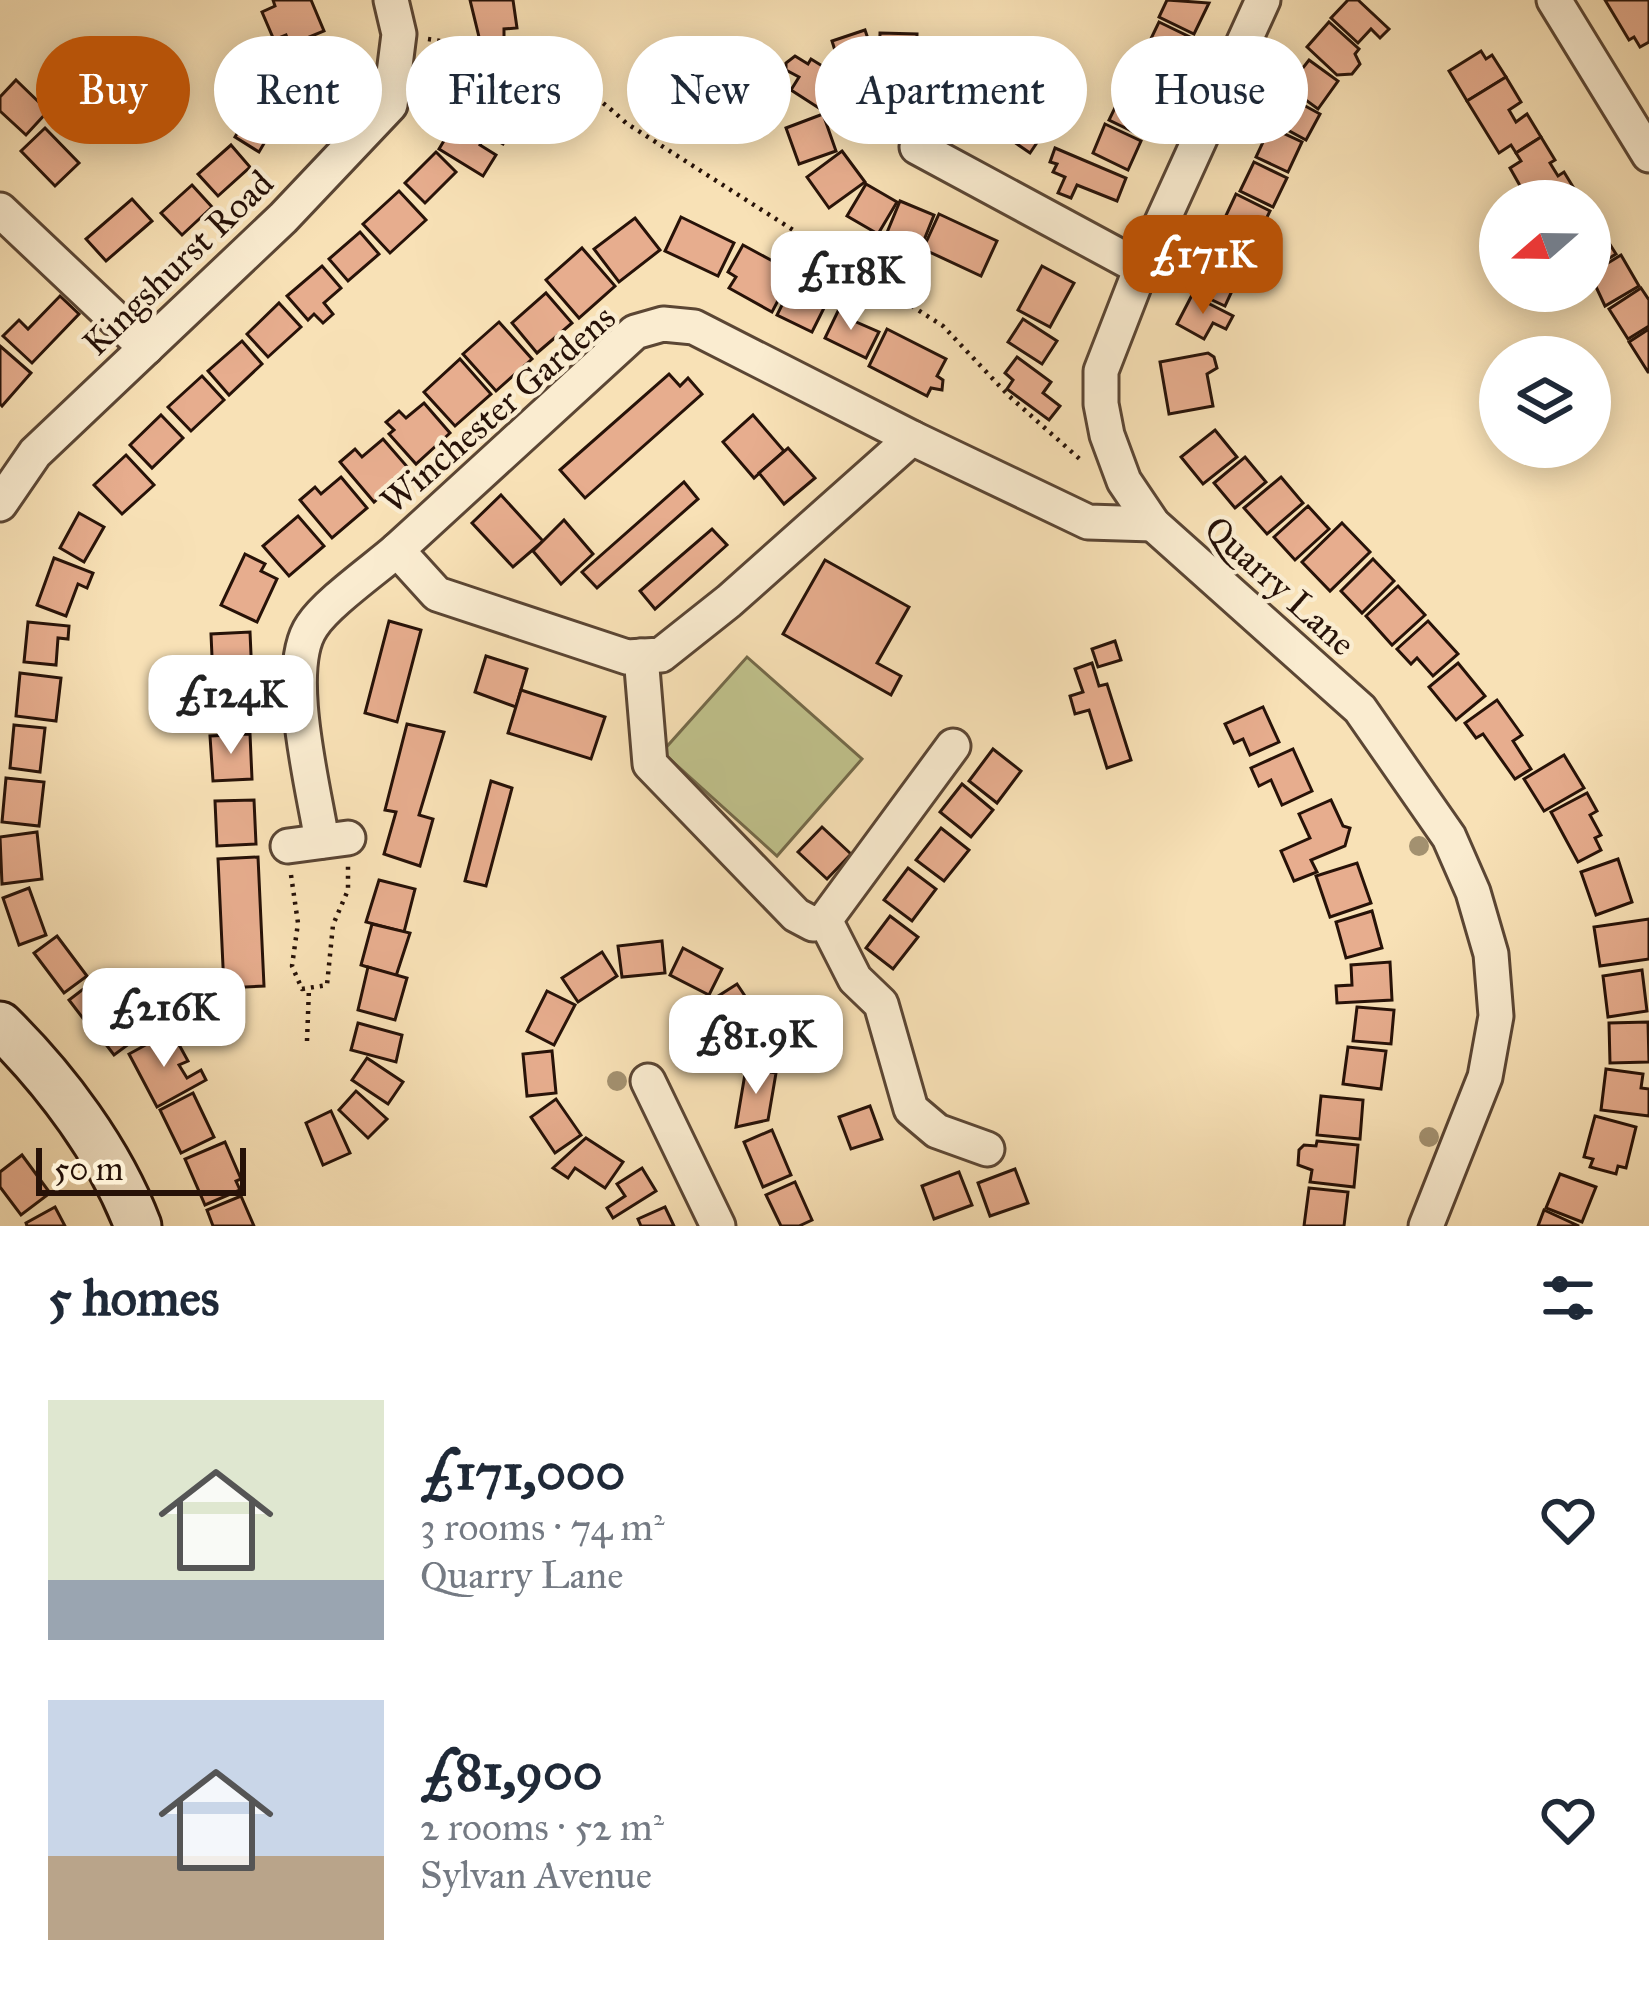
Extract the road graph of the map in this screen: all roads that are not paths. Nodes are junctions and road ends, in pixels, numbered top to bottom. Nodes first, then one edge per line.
1 (391, 0) edge
2 (1263, 0) edge
3 (1554, 0) edge
4 (917, 147) dead end
5 (1649, 155) edge
6 (0, 210) edge
7 (1141, 268) junction
8 (146, 348) junction
9 (912, 438) junction
10 (0, 504) edge
11 (1153, 524) junction
12 (397, 550) junction
13 (641, 656) junction
14 (953, 746) dead end
15 (319, 841) road end
16 (825, 920) junction
17 (0, 1025) edge
18 (648, 1081) dead end
19 (987, 1149) dead end
20 (138, 1226) edge
21 (718, 1226) edge
22 (1426, 1226) edge

1 - 8 street, Kingshurst Road
2 - 7 street, Quarry Lane
3 - 5 street
4 - 7 street
6 - 8 street
7 - 11 street, Quarry Lane
8 - 10 street, Kingshurst Road
9 - 11 street, Winchester Gardens
9 - 12 street, Winchester Gardens
9 - 13 street
11 - 22 street, Quarry Lane
12 - 13 street, Winchester Gardens
12 - 15 street, Winchester Gardens
13 - 16 street
14 - 16 street
16 - 19 street
17 - 20 street
18 - 21 street

